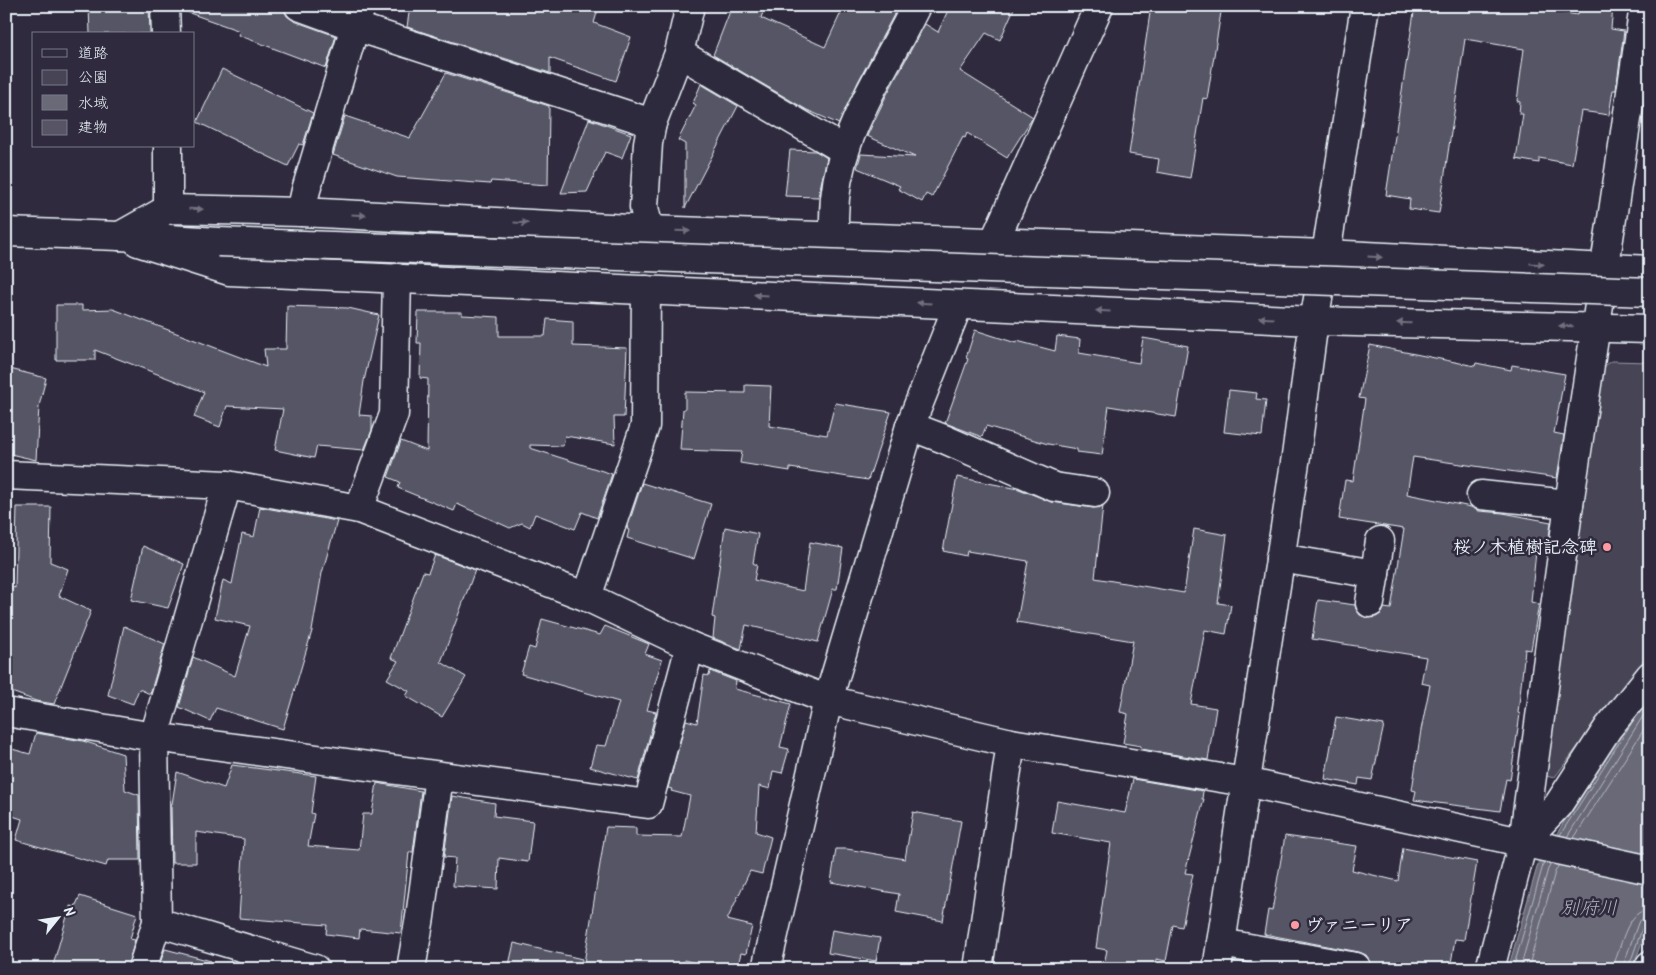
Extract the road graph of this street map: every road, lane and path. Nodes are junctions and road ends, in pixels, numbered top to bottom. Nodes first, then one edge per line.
1 (165, 6) edge
2 (299, 6) edge
3 (690, 6) edge
4 (916, 6) edge
5 (1099, 6) edge
6 (1365, 6) edge
7 (1644, 6) edge
8 (358, 16) edge
9 (166, 32) edge
10 (679, 53) junction
11 (652, 123) junction
12 (168, 148) edge
13 (844, 150) junction
14 (168, 208) junction
15 (301, 212) junction
16 (649, 230) junction
17 (6, 232) edge
18 (120, 236) junction
19 (835, 237) junction
20 (994, 242) junction
21 (1326, 254) junction
22 (1604, 268) junction
23 (1650, 270) edge
24 (397, 278) junction
25 (646, 290) junction
26 (1650, 292) edge
27 (958, 304) junction
28 (1314, 321) junction
29 (1596, 326) junction
30 (1650, 329) edge
31 (910, 426) junction
32 (6, 475) edge
33 (227, 485) junction
34 (1095, 493) dead end
35 (1481, 495) dead end
36 (1569, 504) junction
37 (359, 509) junction
38 (1380, 542) dead end
39 (1280, 558) junction
40 (1375, 574) junction
41 (587, 597) junction
42 (1370, 603) dead end
43 (690, 646) junction
44 (1650, 676) edge
45 (828, 700) junction
46 (6, 712) edge
47 (154, 737) junction
48 (1011, 744) junction
49 (439, 776) junction
50 (1245, 782) junction
51 (1523, 842) junction
52 (1650, 870) edge
53 (157, 922) junction
54 (1219, 956) edge
55 (1650, 965) edge
56 (1356, 967) dead end
57 (142, 969) edge
58 (315, 969) edge
59 (411, 969) edge
60 (766, 969) edge
61 (978, 969) edge
62 (1490, 969) edge
63 (1648, 969) edge

1 - 9 street
2 - 8 street
3 - 10 street
4 - 13 street
5 - 20 street
6 - 21 street
7 - 22 street
8 - 11 street
8 - 15 street
10 - 11 street
10 - 13 street
11 - 16 street
12 - 14 street
13 - 19 street
14 -> 15 street
14 - 18 street
15 -> 16 street
16 -> 19 street
17 - 18 street
18 - 24 street
18 - 26 street, bridge
19 - 20 street
20 - 21 street
21 -> 22 street
21 - 28 street
22 - 23 street
22 - 29 street
24 - 25 street
24 - 37 street
27 -> 25 street
25 - 41 street
28 -> 27 street
27 - 31 street
29 -> 28 street
28 - 39 street
29 - 30 street
29 - 36 street
31 - 34 street
31 - 45 street
32 - 33 street
33 - 37 street
33 - 47 street
35 - 36 street
36 - 51 street
37 - 41 street
38 - 40 street
39 - 40 street
39 - 50 street
40 - 42 street
41 - 43 street
43 - 45 street
43 - 49 street
44 - 51 street
45 - 48 street
45 - 60 street
46 - 47 street
47 - 49 street
47 - 53 street
48 - 50 street
48 - 61 street
49 - 59 street
50 - 51 street
50 - 54 street
51 - 52 street
51 - 62 street
53 - 57 street
53 - 58 street
54 - 56 street
55 - 63 street

